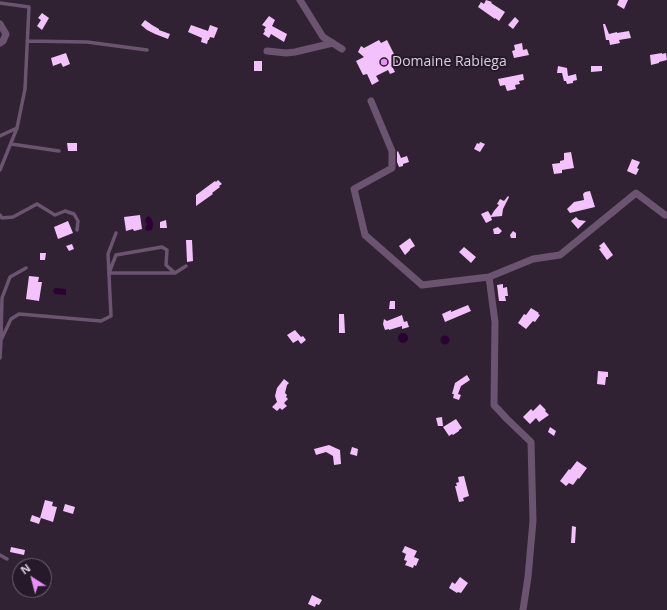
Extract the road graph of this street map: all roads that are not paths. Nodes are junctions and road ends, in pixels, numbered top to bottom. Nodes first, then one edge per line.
1 (300, 0) edge
2 (0, 3) edge
3 (0, 24) edge
4 (27, 41) junction
5 (0, 42) edge
6 (332, 43) junction
7 (342, 49) dead end
8 (146, 50) dead end
9 (267, 52) dead end
10 (371, 101) dead end
11 (17, 128) junction
12 (0, 136) edge
13 (10, 144) junction
14 (59, 151) dead end
15 (0, 170) edge
16 (0, 215) edge
17 (667, 215) edge
18 (77, 230) dead end
19 (116, 233) dead end
20 (186, 266) dead end
21 (26, 268) dead end
22 (109, 273) junction
23 (175, 273) junction
24 (489, 277) junction
25 (1, 340) edge
26 (0, 358) edge
27 (0, 555) edge
28 (7, 559) dead end
29 (523, 610) edge

1 - 6 street
2 - 4 lane
3 - 5 street
4 - 8 lane
4 - 11 lane
6 - 7 street
6 - 9 street
10 - 24 street
11 - 12 lane
11 - 13 lane
13 - 14 lane
13 - 15 lane
16 - 18 lane
17 - 24 street
19 - 22 lane
20 - 23 lane
21 - 25 lane
22 - 23 lane
22 - 23 lane
22 - 25 lane
24 - 29 street
25 - 26 lane
27 - 28 lane

